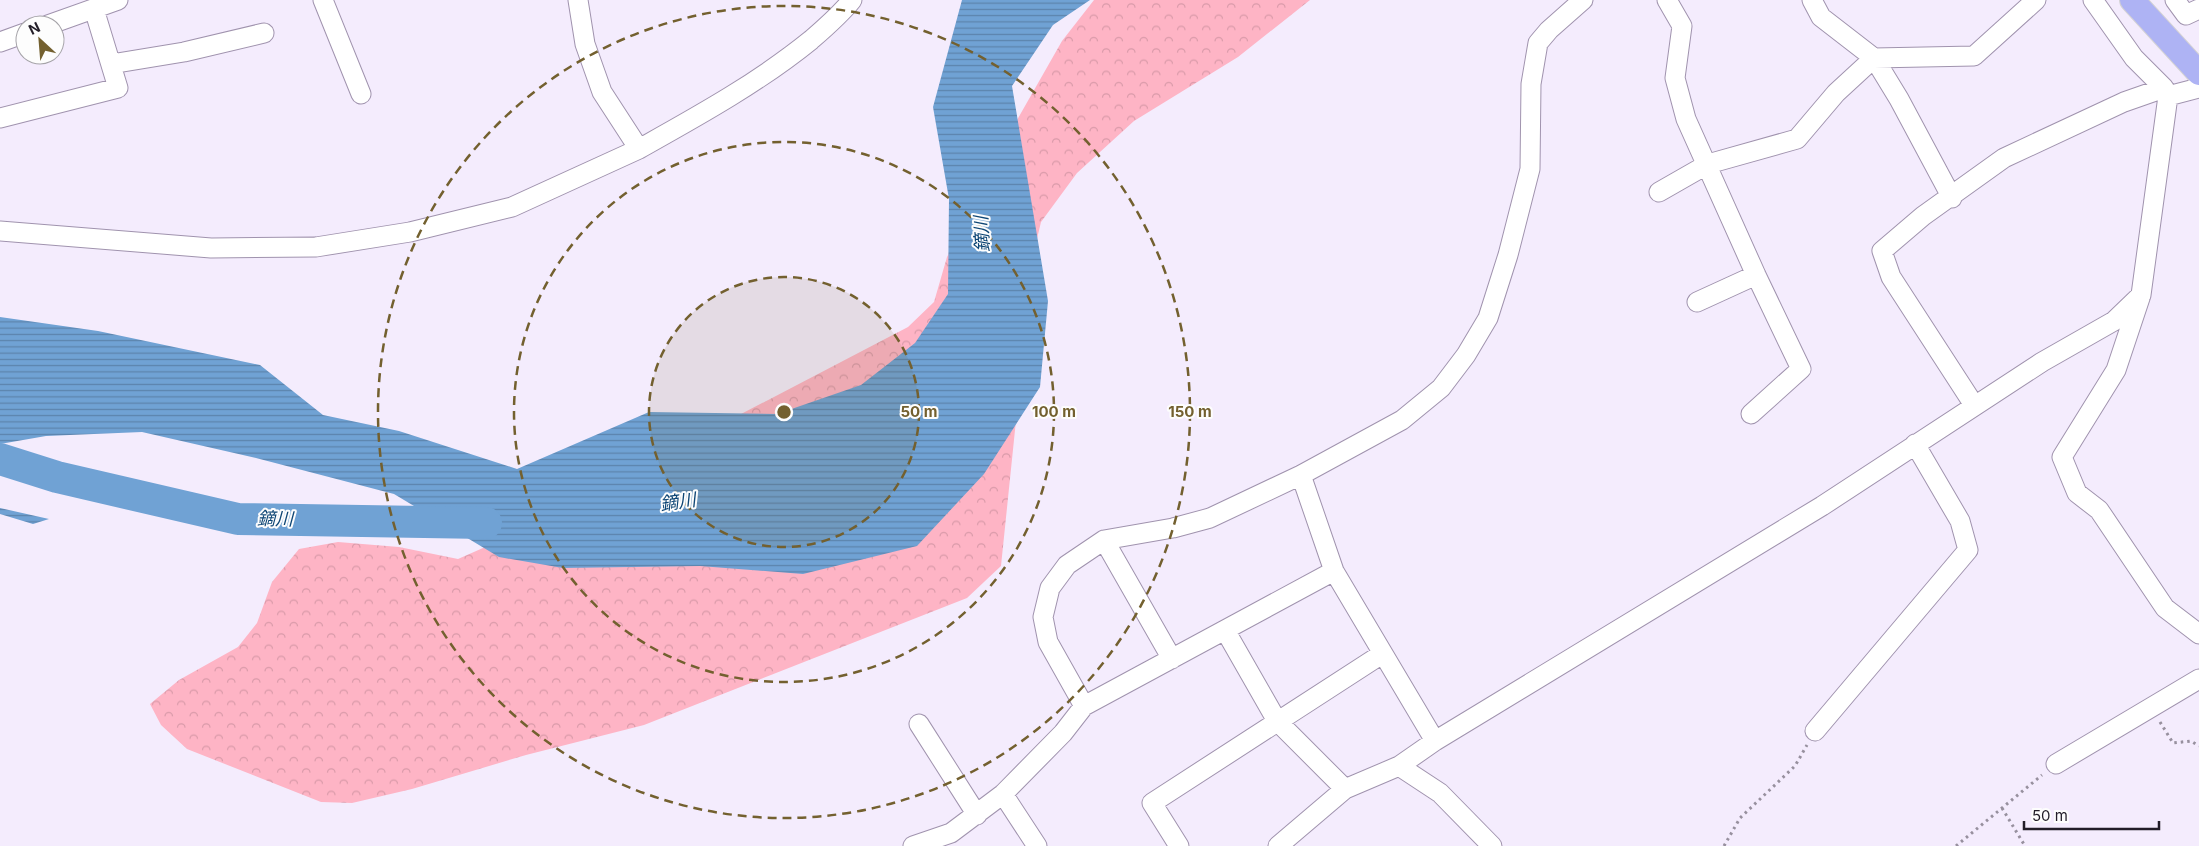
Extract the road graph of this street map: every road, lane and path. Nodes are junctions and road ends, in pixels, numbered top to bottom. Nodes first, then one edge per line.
1 (118, 0) edge
2 (323, 0) edge
3 (578, 0) edge
4 (852, 0) edge
5 (1583, 0) edge
6 (1667, 0) edge
7 (1812, 0) edge
8 (2036, 0) edge
9 (2093, 0) edge
10 (2132, 0) edge
11 (2174, 0) edge
12 (94, 9) junction
13 (2199, 9) edge
14 (65, 19) edge
15 (264, 33) dead end
16 (15, 37) edge
17 (0, 42) edge
18 (1874, 58) junction
19 (111, 64) junction
20 (2199, 73) edge
21 (2199, 88) edge
22 (2166, 92) junction
23 (361, 94) dead end
24 (0, 118) edge
25 (639, 149) junction
26 (1708, 164) junction
27 (1659, 192) dead end
28 (1952, 198) junction
29 (0, 231) edge
30 (1756, 275) junction
31 (2141, 295) junction
32 (1696, 302) dead end
33 (1974, 405) junction
34 (1751, 414) dead end
35 (1915, 444) junction
36 (1301, 475) junction
37 (1104, 540) junction
38 (1334, 571) junction
39 (1224, 630) junction
40 (2199, 634) edge
41 (1382, 654) junction
42 (1172, 659) junction
43 (2199, 679) edge
44 (1084, 706) junction
45 (2152, 708) junction
46 (1277, 721) junction
47 (919, 724) dead end
48 (1815, 731) joint
49 (1435, 741) junction
50 (2199, 746) edge
51 (2056, 764) joint
52 (1399, 766) junction
53 (1346, 789) junction
54 (1003, 794) junction
55 (2002, 808) junction
56 (976, 815) junction
57 (1286, 844) edge
58 (914, 846) edge
59 (1037, 846) edge
60 (1179, 846) edge
61 (1492, 846) edge
62 (1724, 846) edge
63 (1956, 846) edge
64 (2025, 846) edge

1 - 12 street
2 - 23 street
3 - 25 street
4 - 25 street
5 - 36 street
6 - 26 street
7 - 18 street
8 - 18 street
9 - 22 street
10 - 20 main road
11 - 13 street
12 - 14 street
12 - 19 street
15 - 19 street
16 - 17 street
18 - 26 street
18 - 28 street
19 - 24 street
21 - 22 street
22 - 28 street
22 - 31 street
25 - 29 street
26 - 27 street
26 - 30 street
28 - 33 street
30 - 32 street
30 - 34 street
31 - 33 street
31 - 40 street
33 - 35 street
35 - 48 street
35 - 49 street
36 - 37 street
36 - 38 street
37 - 42 street
37 - 44 street
38 - 39 street
38 - 41 street
39 - 42 street
39 - 46 street
41 - 46 street
41 - 49 street
42 - 44 street
43 - 45 street
44 - 54 street
45 - 50 path
45 - 51 street
46 - 53 street
46 - 60 street
47 - 56 street
48 - 62 path
49 - 52 street
51 - 55 path
52 - 53 street
52 - 61 street
53 - 57 street
54 - 56 street
54 - 59 street
55 - 63 path
55 - 64 path
56 - 58 street

